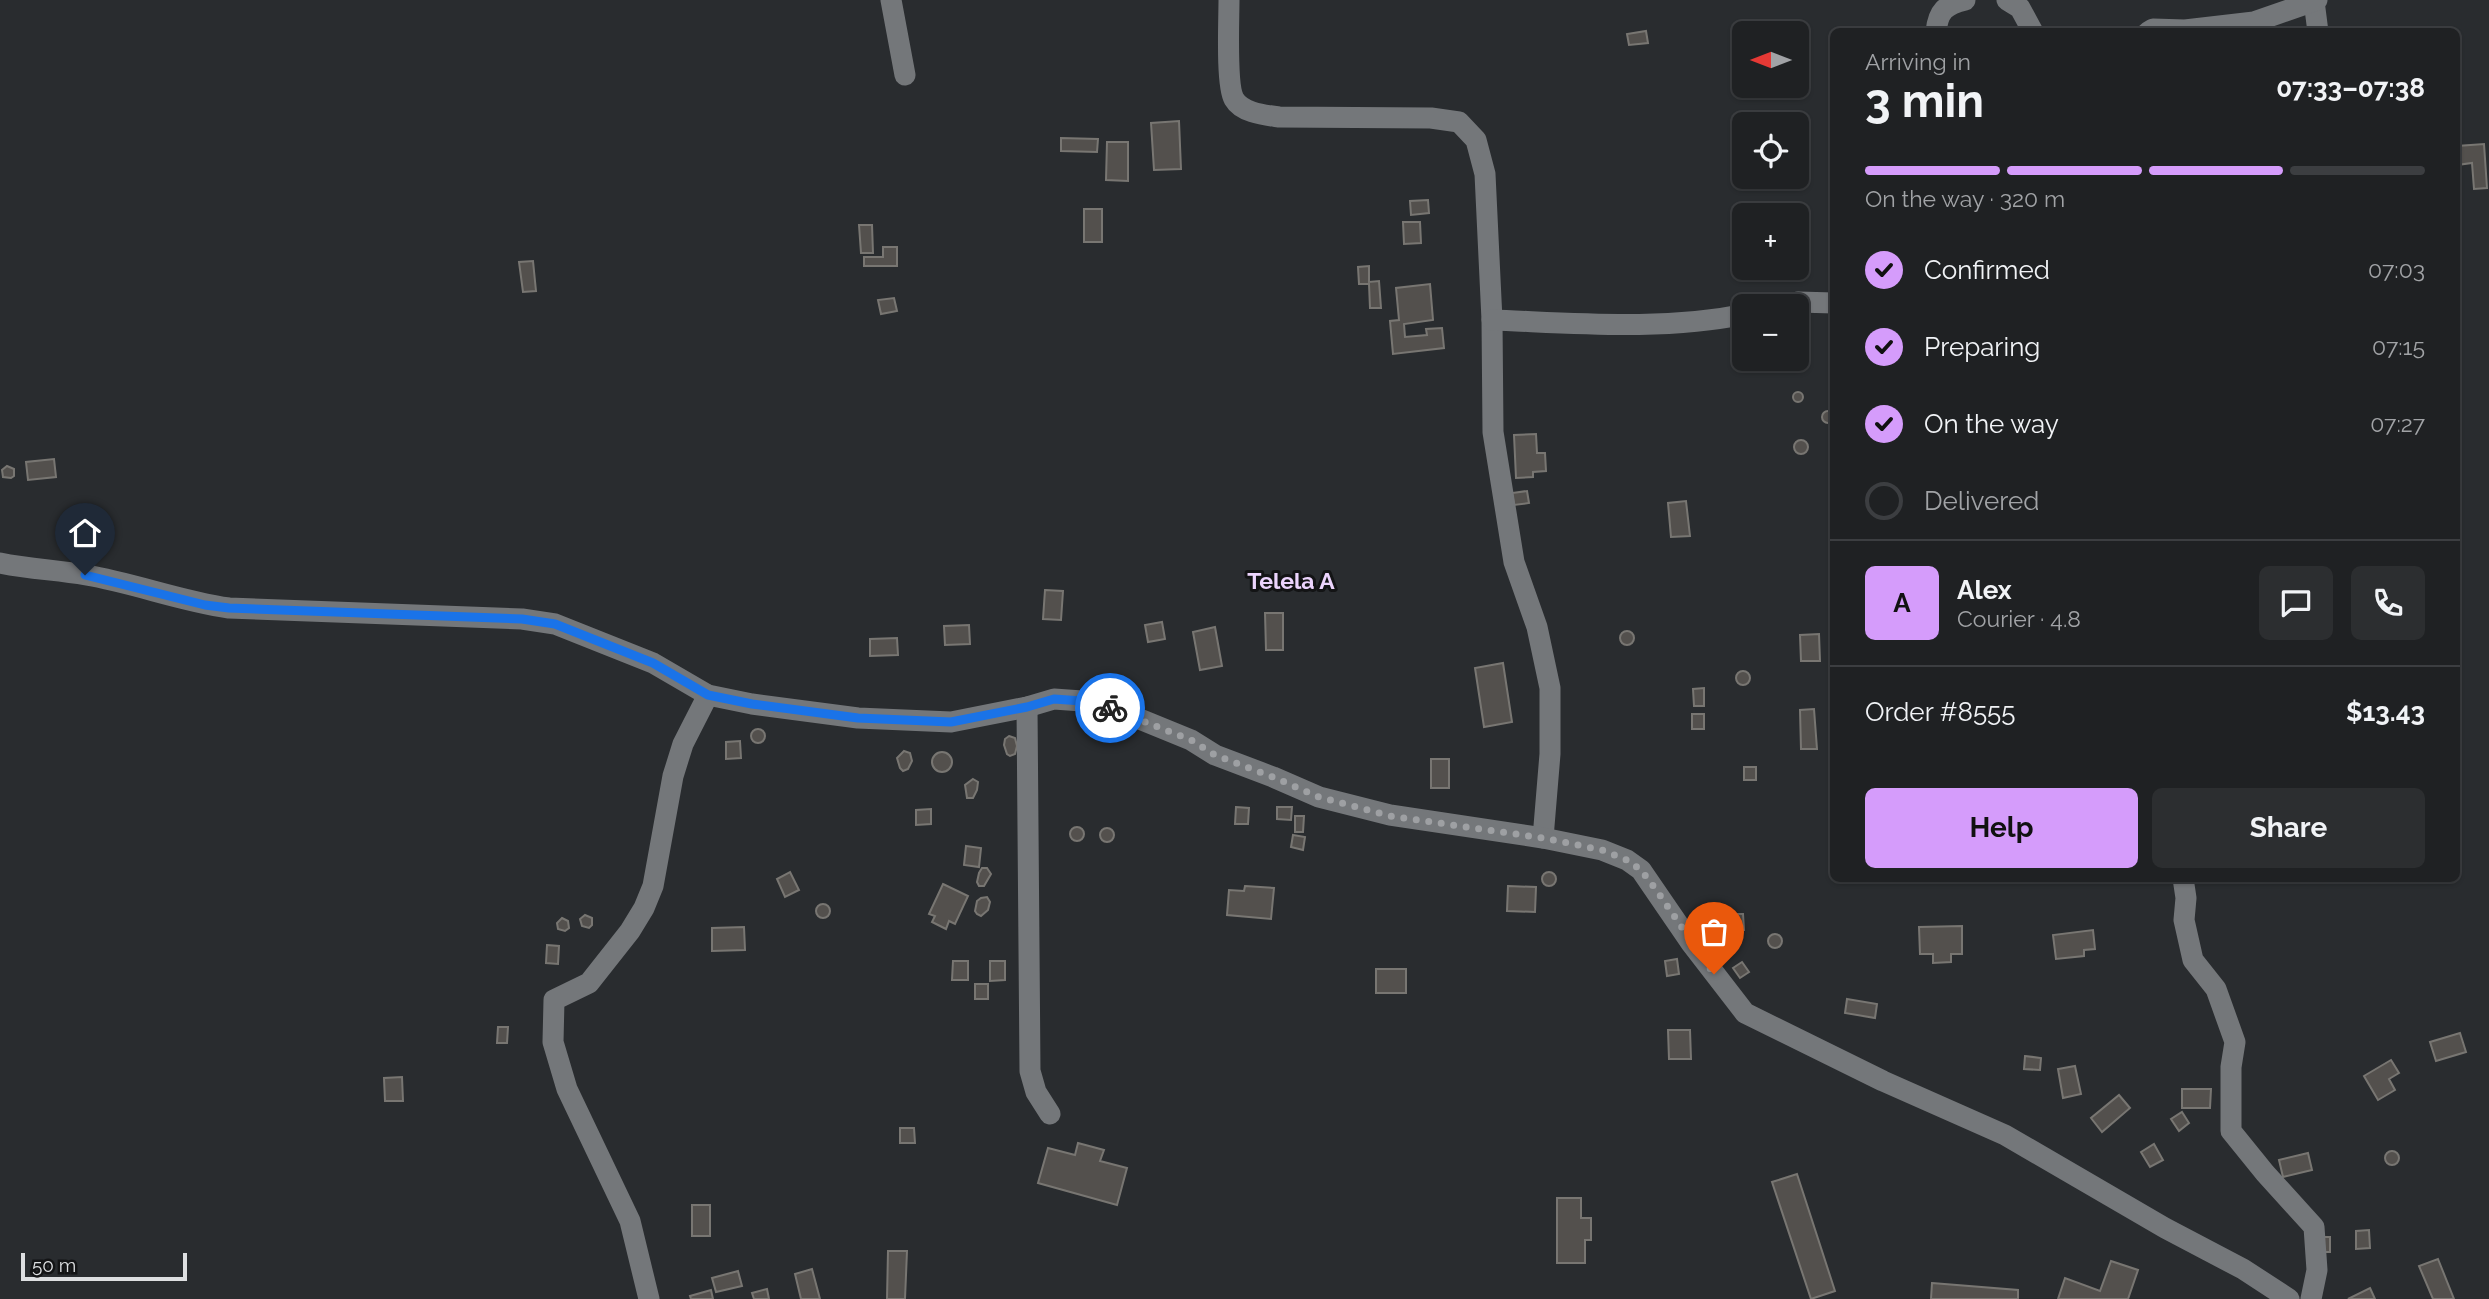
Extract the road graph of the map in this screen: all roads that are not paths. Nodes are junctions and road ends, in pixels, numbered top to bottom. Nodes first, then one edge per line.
1 (891, 0) edge
2 (1229, 0) edge
3 (1965, 0) edge
4 (2007, 0) edge
5 (2316, 1) edge
6 (1937, 28) edge
7 (2031, 28) edge
8 (2202, 28) edge
9 (2318, 28) edge
10 (905, 75) dead end
11 (1809, 302) edge
12 (1830, 303) edge
13 (1732, 316) edge
14 (1492, 320) junction
15 (0, 563) edge
16 (708, 695) junction
17 (1027, 707) junction
18 (1543, 838) junction
19 (2184, 882) edge
20 (1050, 1114) dead end
21 (649, 1299) edge
22 (2289, 1299) edge
23 (2311, 1299) edge

1 - 10 street
2 - 14 street
3 - 6 street
4 - 7 street
5 - 8 street
5 - 9 street
11 - 12 street
13 - 14 street
14 - 18 street
15 - 16 street
16 - 17 street
16 - 21 street
17 - 18 street
17 - 20 street
18 - 22 street
19 - 23 street

